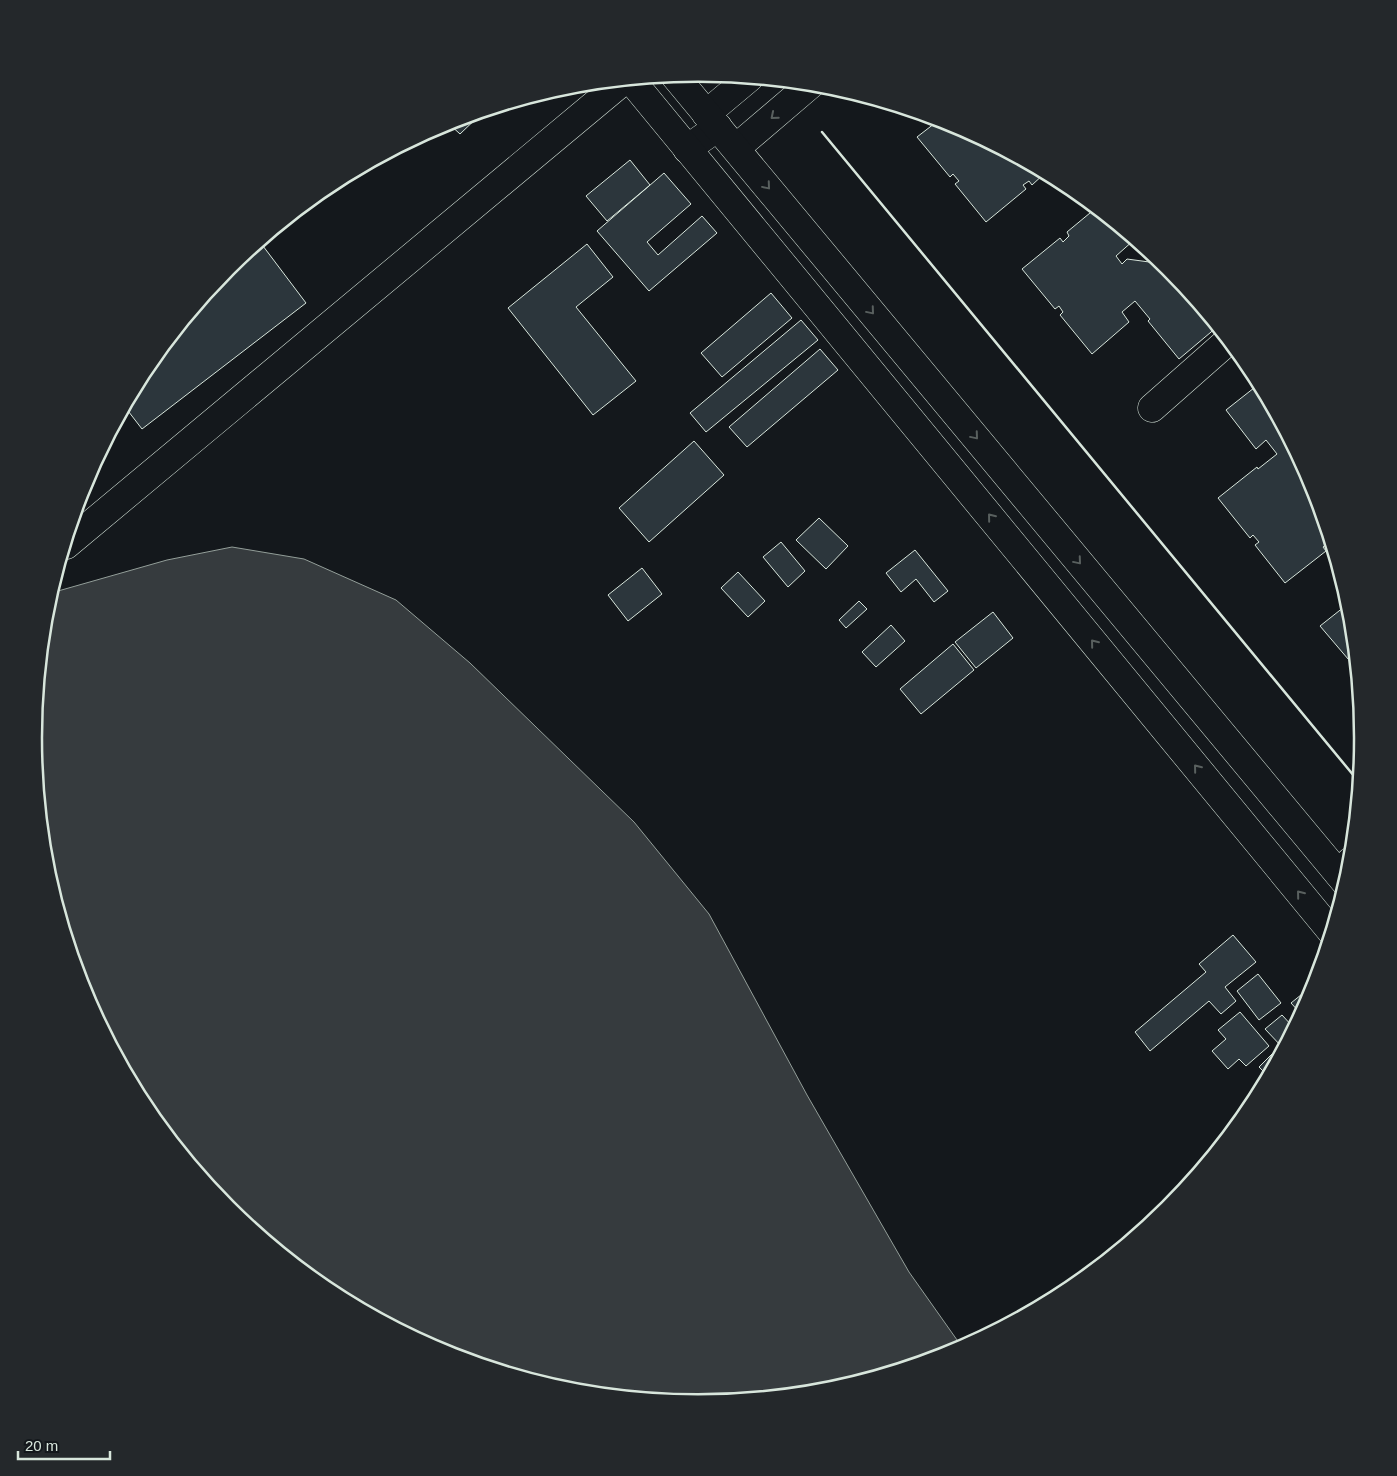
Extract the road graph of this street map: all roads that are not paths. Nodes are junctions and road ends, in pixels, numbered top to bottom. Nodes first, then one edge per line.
1 (680, 82) edge
2 (744, 83) edge
3 (636, 85) edge
4 (615, 88) edge
5 (803, 91) edge
6 (712, 120) junction
7 (688, 148) junction
8 (736, 148) junction
9 (1223, 345) edge
10 (1152, 408) dead end
11 (74, 539) edge
12 (1342, 868) edge
13 (1327, 926) edge

1 - 6 street
2 - 6 street
3 - 7 street
4 - 11 street
5 -> 8 street
6 - 7 street
6 - 8 street
13 -> 7 street
8 -> 12 street
9 - 10 street

